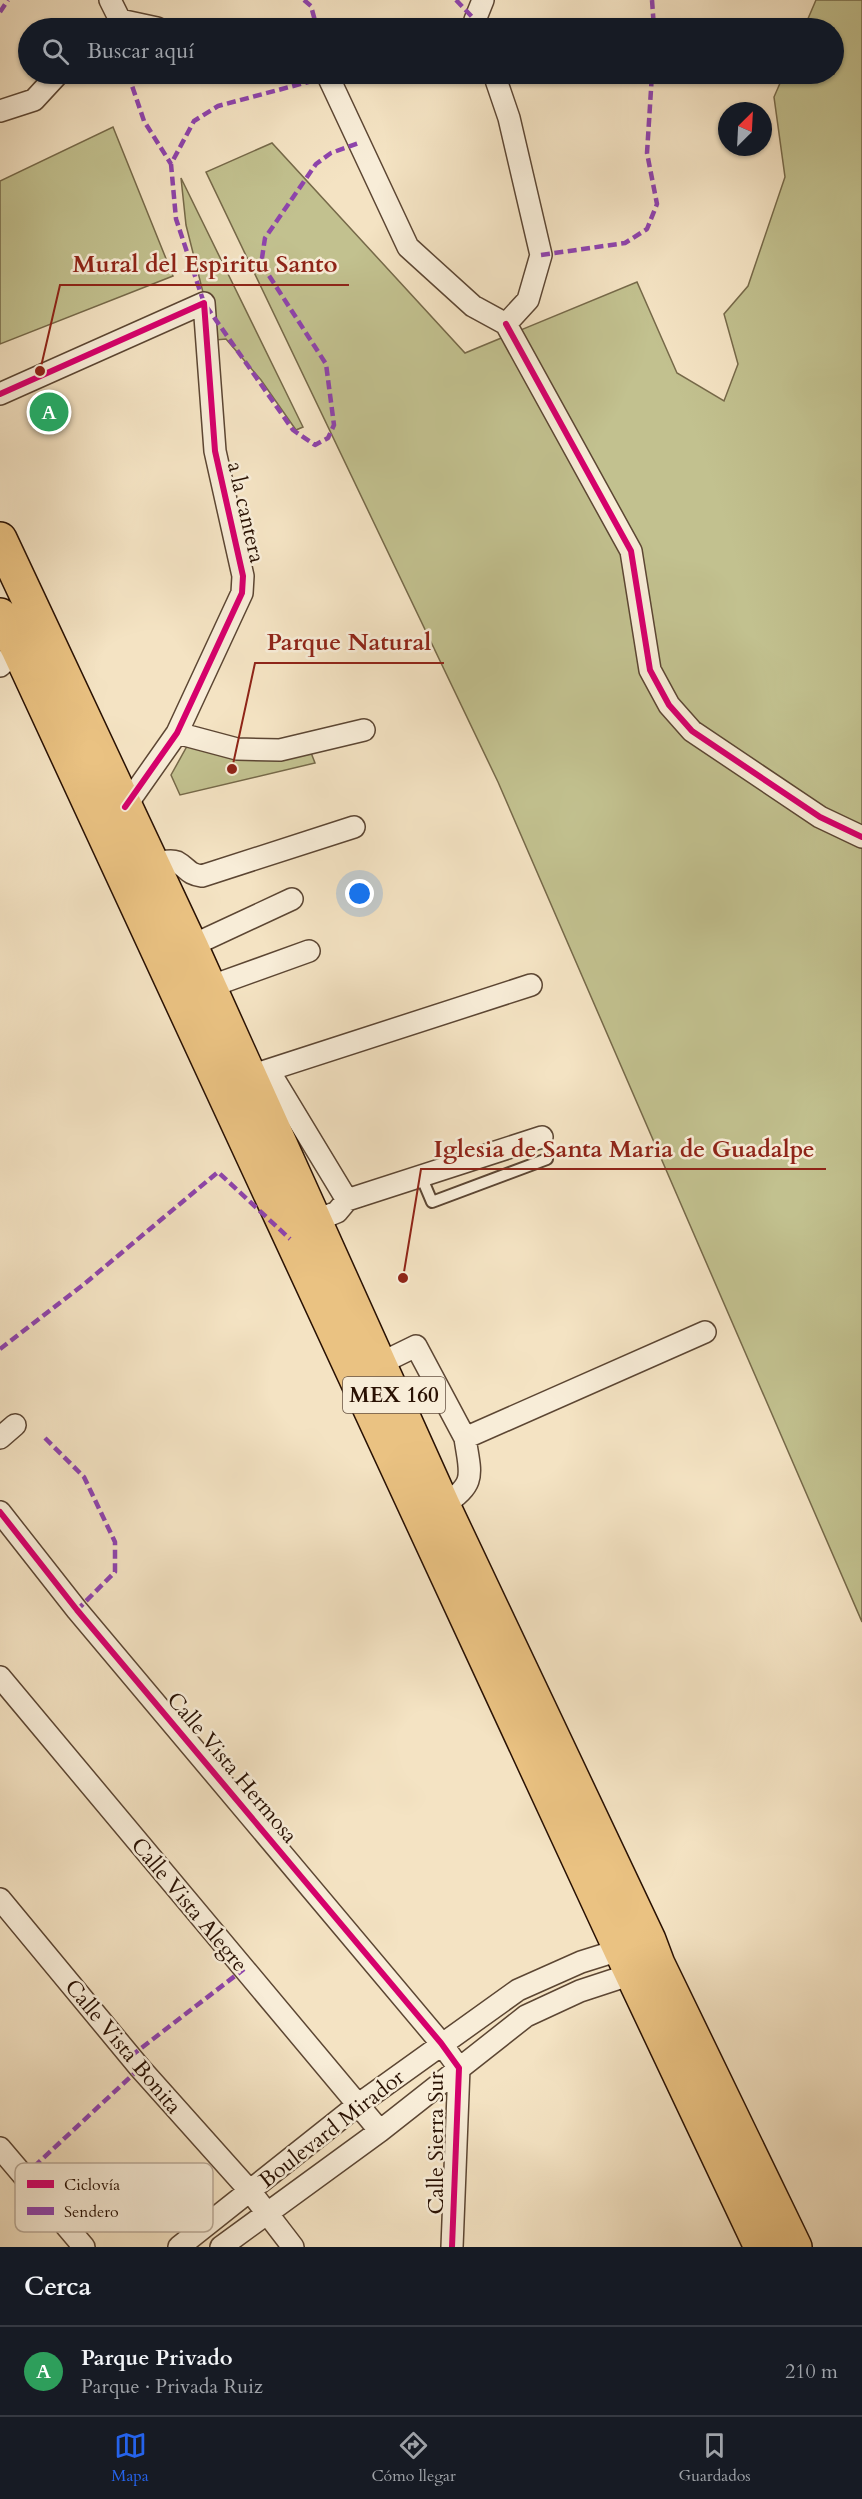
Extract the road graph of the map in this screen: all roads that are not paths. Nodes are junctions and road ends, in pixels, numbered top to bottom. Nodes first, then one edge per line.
1 (110, 0) edge
2 (483, 0) edge
3 (112, 18) edge
4 (477, 18) edge
5 (49, 84) edge
6 (332, 84) edge
7 (497, 84) edge
8 (0, 111) edge
9 (506, 324) junction
10 (0, 393) edge
11 (0, 539) edge
12 (0, 615) edge
13 (9, 658) edge
14 (364, 730) dead end
15 (177, 733) junction
16 (125, 807) junction
17 (354, 826) dead end
18 (862, 837) edge
19 (138, 871) junction
20 (292, 899) dead end
21 (191, 946) junction
22 (309, 951) dead end
23 (531, 984) dead end
24 (208, 987) junction
25 (259, 1073) junction
26 (542, 1137) dead end
27 (547, 1159) dead end
28 (421, 1176) junction
29 (347, 1200) junction
30 (315, 1221) junction
31 (705, 1332) dead end
32 (367, 1370) junction
33 (465, 1438) junction
34 (443, 1505) junction
35 (0, 1512) edge
36 (0, 1677) edge
37 (0, 1899) edge
38 (640, 1957) junction
39 (441, 2043) junction
40 (459, 2068) junction
41 (359, 2104) junction
42 (380, 2131) junction
43 (0, 2148) edge
44 (15, 2166) edge
45 (250, 2192) junction
46 (268, 2213) junction
47 (213, 2221) edge
48 (71, 2232) edge
49 (198, 2232) edge
50 (84, 2247) edge
51 (179, 2247) edge
52 (221, 2247) edge
53 (293, 2247) edge
54 (452, 2247) edge
55 (760, 2247) edge
56 (795, 2247) edge

1 - 3 street
2 - 4 street
5 - 8 street
6 - 9 street
7 - 9 street
9 - 18 street
10 - 15 street, a la cantera
11 - 16 main road, MEX 160
12 - 13 main road, MEX 160
13 - 19 main road, MEX 160
14 - 15 street
15 - 16 street, a la cantera
16 - 19 main road, MEX 160
17 - 19 street
19 - 21 main road, MEX 160
19 - 32 main road, MEX 160
20 - 21 street
21 - 24 main road, MEX 160
22 - 24 street
23 - 25 street
24 - 25 main road, MEX 160
25 - 29 street
25 - 30 main road, MEX 160
26 - 28 street
27 - 28 lane
28 - 29 street
29 - 30 street
30 - 32 main road, MEX 160
31 - 33 street
32 - 33 street
32 - 34 main road, MEX 160
32 - 38 main road, MEX 160
33 - 34 street
34 - 38 main road, MEX 160
35 - 39 street, Calle Vista Hermosa
36 - 41 street, Calle Vista Alegre
37 - 45 street, Calle Vista Bonita
38 - 39 street, Boulevard Mirador
38 - 40 street, Boulevard Mirador
38 - 55 main road, MEX 160
38 - 56 main road, MEX 160
39 - 40 street, Calle Sierra Sur
39 - 41 street, Boulevard Mirador
40 - 42 street, Boulevard Mirador
40 - 54 street, Calle Sierra Sur
41 - 42 street, Calle Vista Alegre
41 - 45 street, Boulevard Mirador
42 - 46 street, Boulevard Mirador
43 - 44 street
45 - 46 street, Calle Vista Bonita
45 - 47 street, Boulevard Mirador
46 - 52 street, Boulevard Mirador
46 - 53 street, Calle Vista Bonita
48 - 50 street
49 - 51 street, Boulevard Mirador

